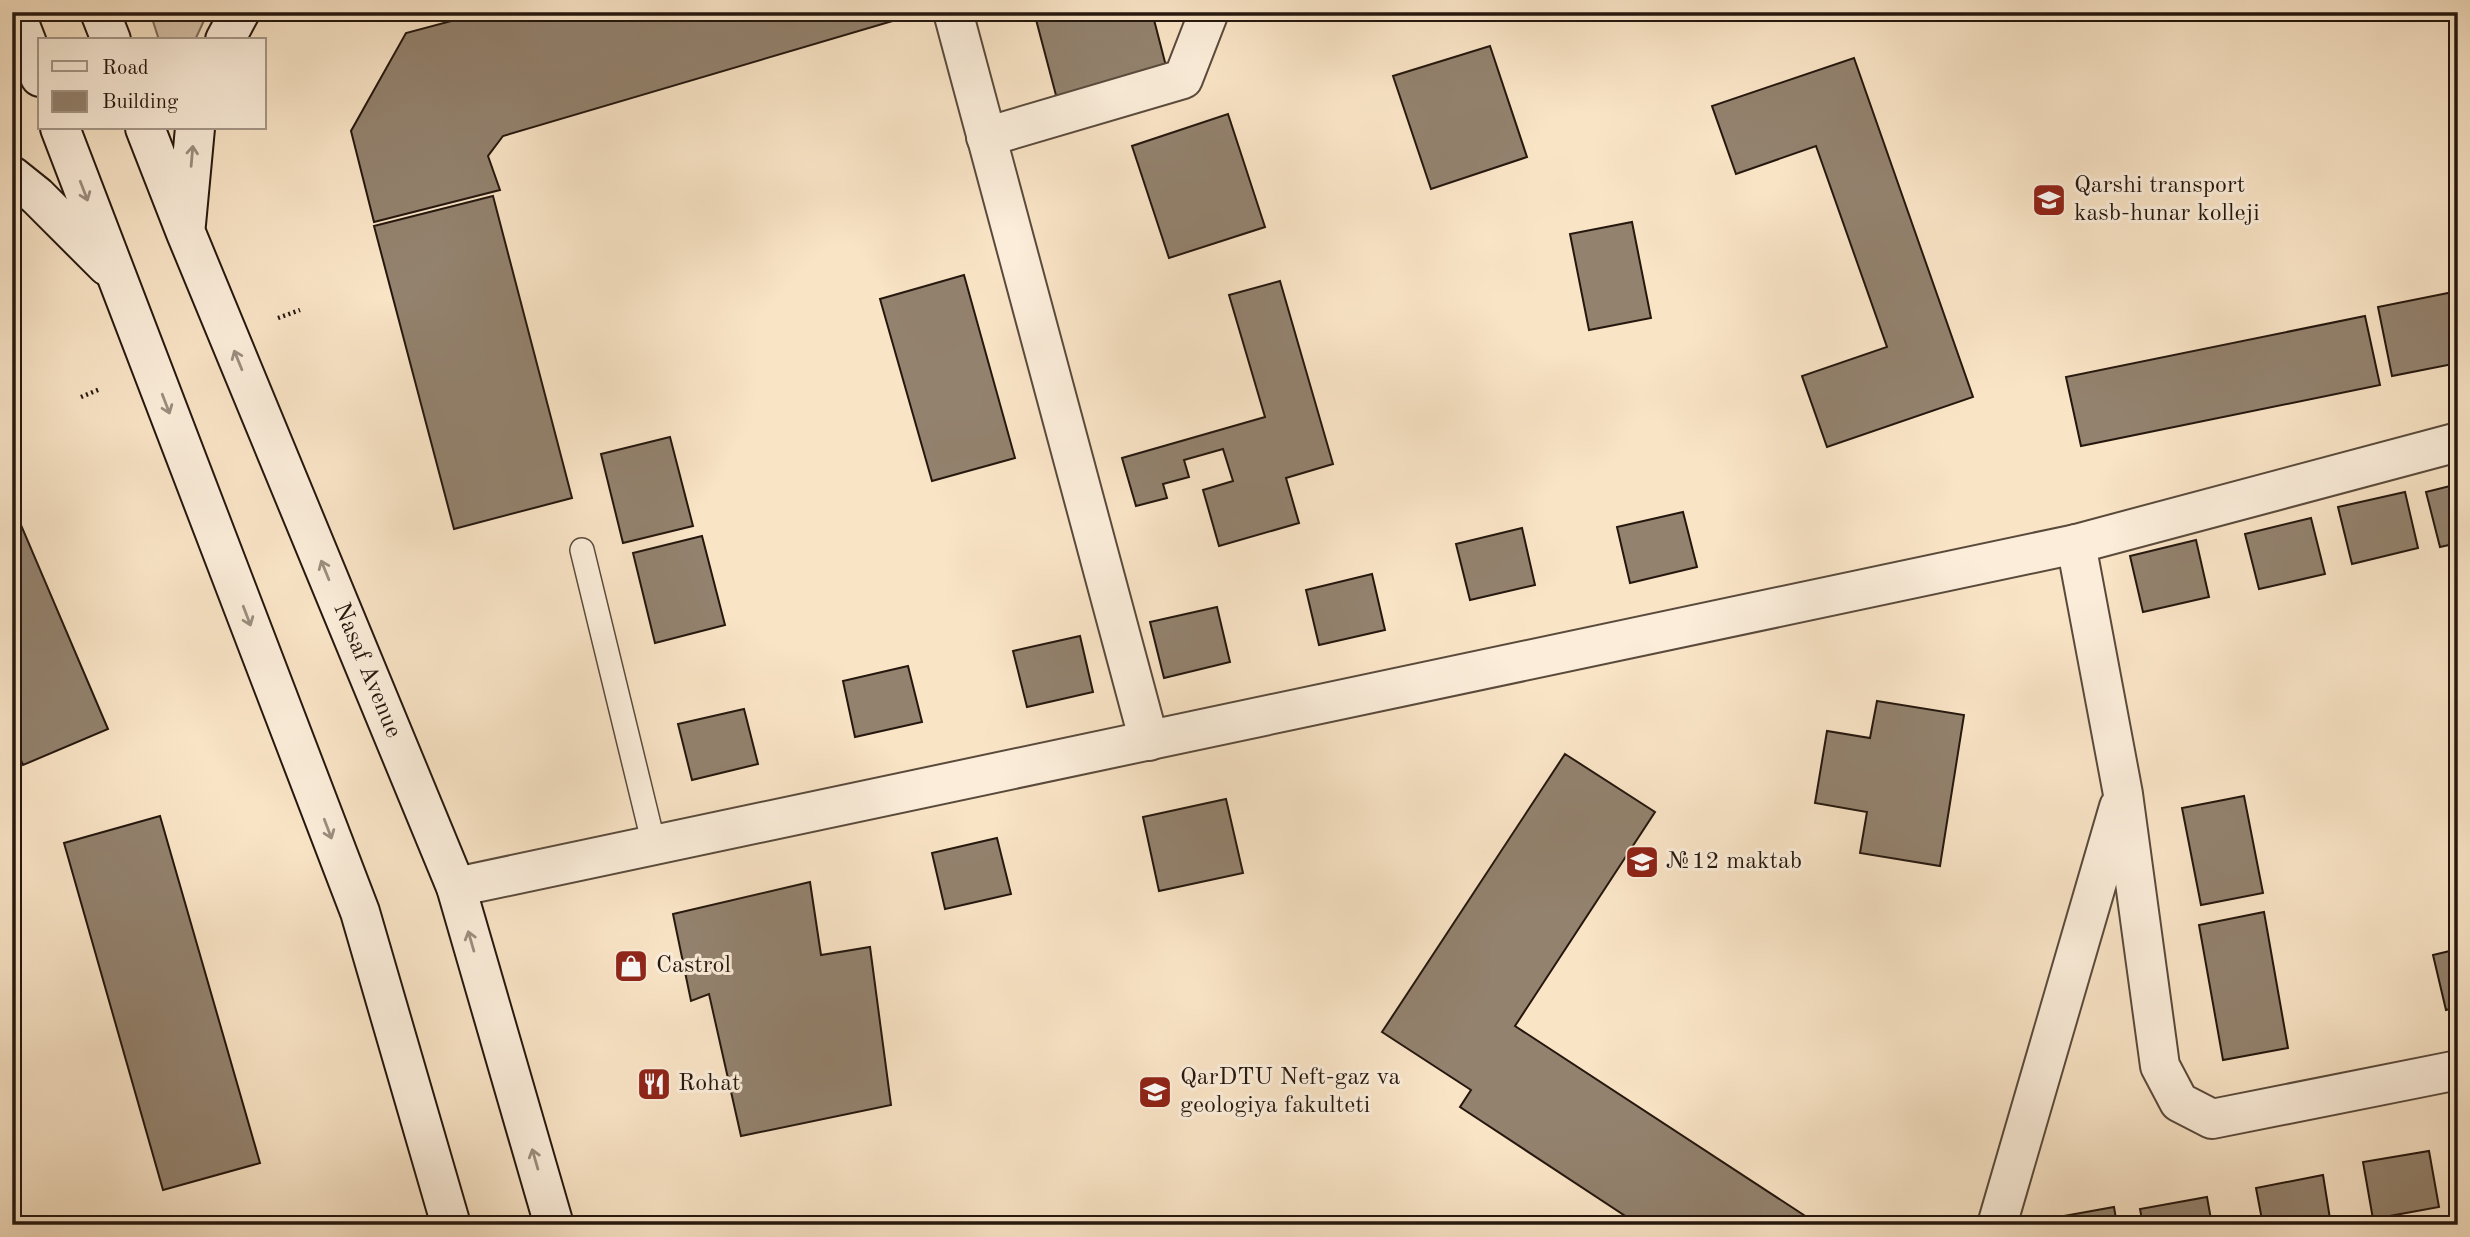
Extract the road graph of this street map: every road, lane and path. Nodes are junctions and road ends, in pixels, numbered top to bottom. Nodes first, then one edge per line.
1 (16, 12) edge
2 (100, 12) edge
3 (240, 12) edge
4 (953, 12) edge
5 (1209, 12) edge
6 (110, 38) edge
7 (226, 38) edge
8 (38, 71) edge
9 (61, 130) edge
10 (146, 130) edge
11 (195, 130) edge
12 (986, 136) junction
13 (12, 176) edge
14 (186, 233) junction
15 (117, 276) junction
16 (300, 310) dead end
17 (278, 318) dead end
18 (100, 389) dead end
19 (82, 397) dead end
20 (2458, 442) edge
21 (2076, 544) junction
22 (583, 550) dead end
23 (1149, 741) junction
24 (2123, 794) junction
25 (654, 845) junction
26 (456, 887) junction
27 (2458, 1070) edge
28 (451, 1225) edge
29 (554, 1225) edge
30 (1997, 1225) edge

1 - 8 street
2 - 6 street
3 - 7 street
4 - 12 street
5 - 12 street
9 -> 15 street
10 - 14 street, Nasaf Avenue
14 -> 11 street
12 - 23 street
13 - 15 street
26 -> 14 street, Nasaf Avenue
15 -> 28 street
16 - 17 path
18 - 19 path
20 - 21 street
21 - 23 street
21 - 24 street
22 - 25 lane
23 - 25 street
24 - 27 street
24 - 30 street
25 - 26 street
29 -> 26 street, Nasaf Avenue

